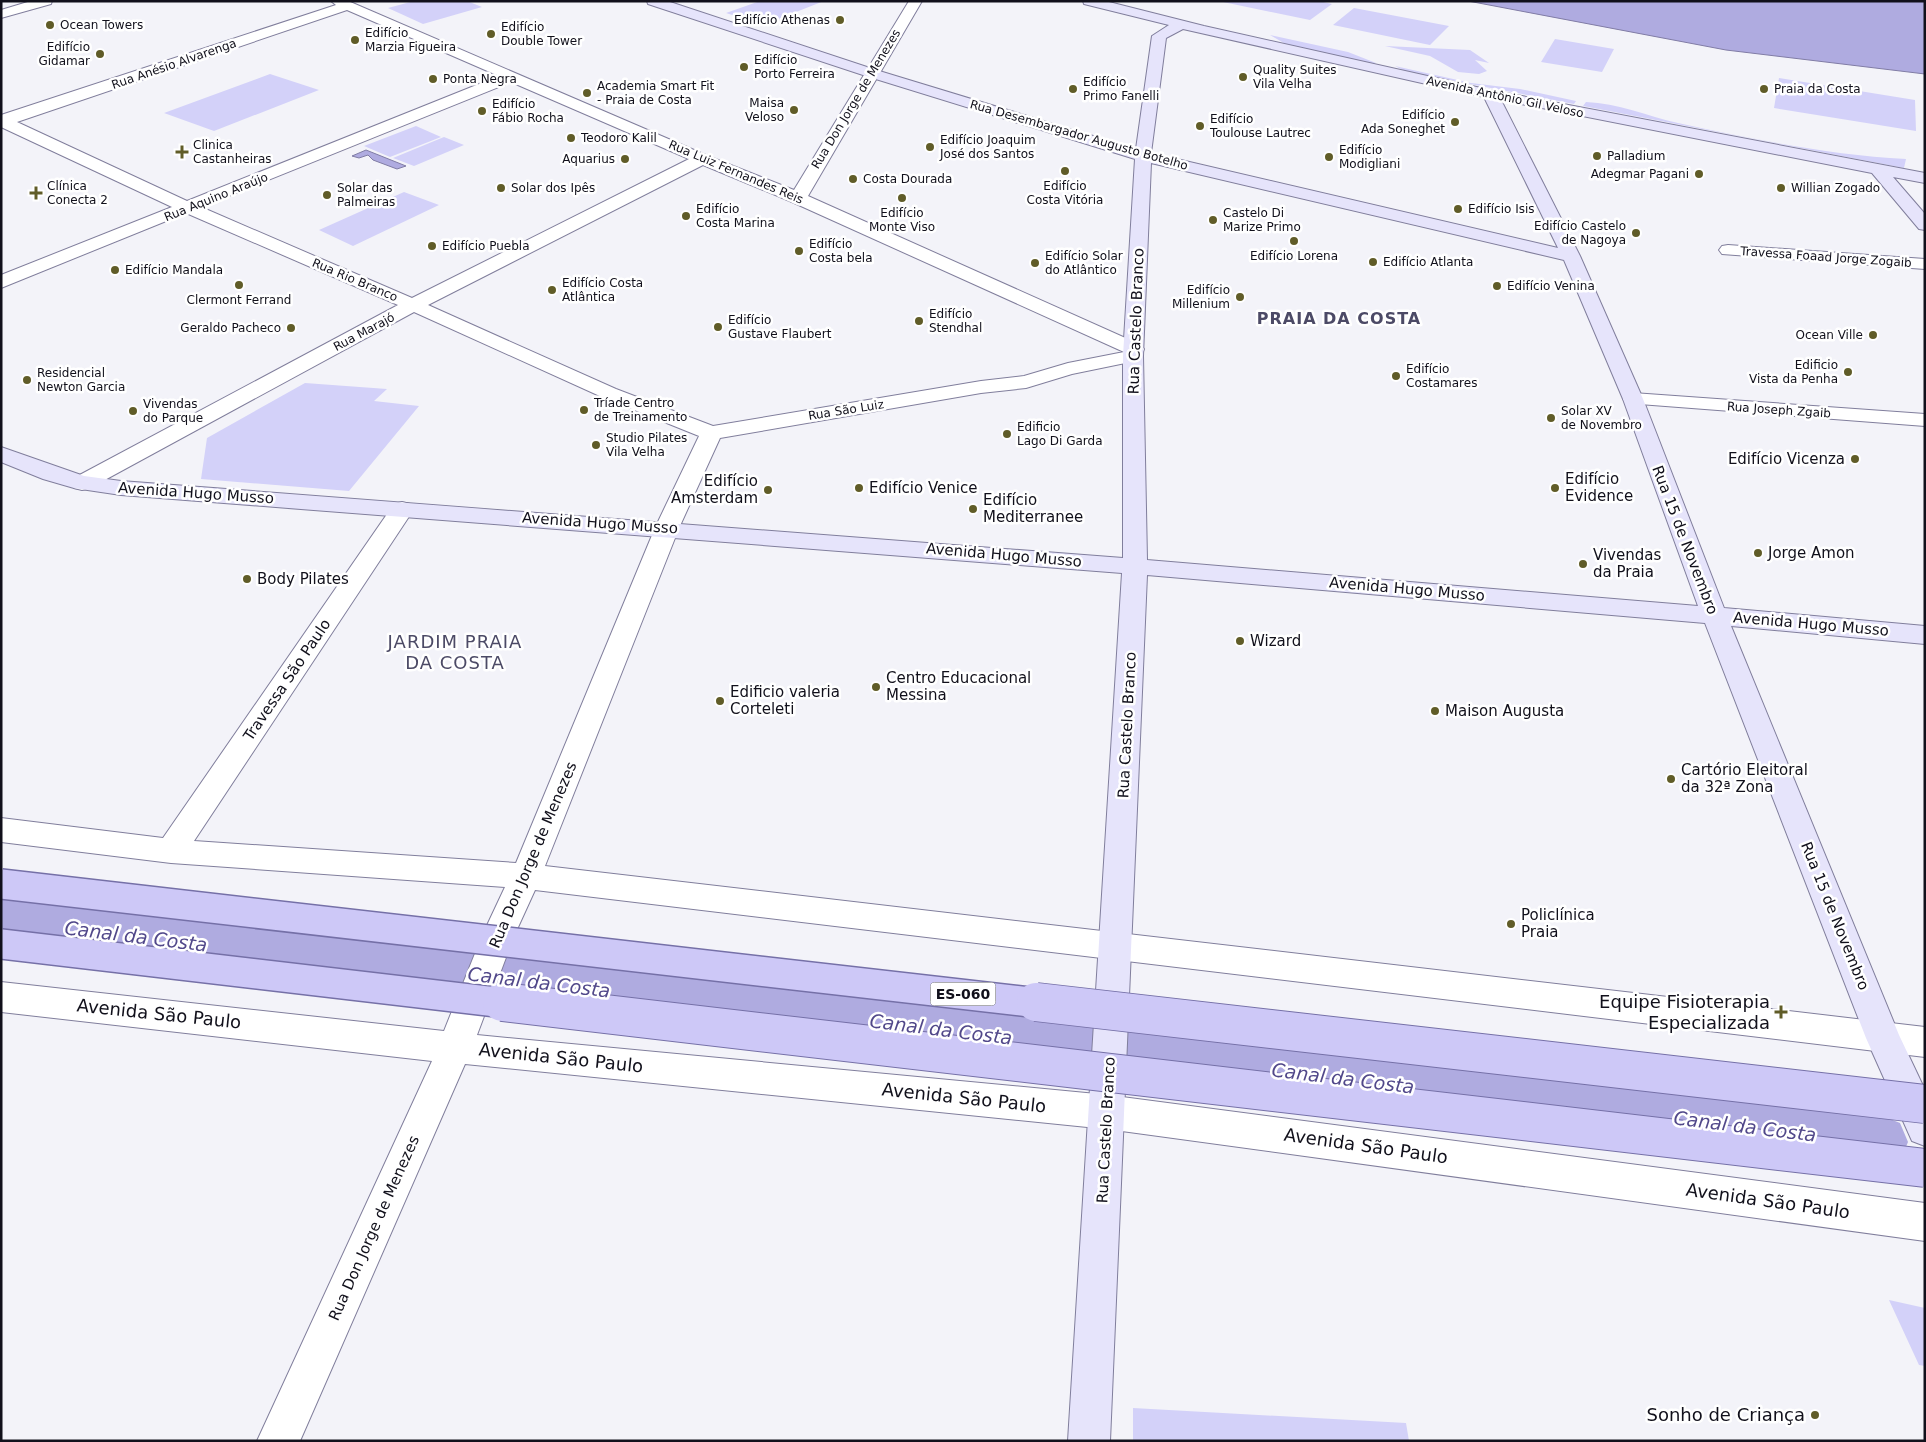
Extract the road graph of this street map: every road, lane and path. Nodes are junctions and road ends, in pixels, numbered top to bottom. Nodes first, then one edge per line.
1 (46, 1) edge
2 (653, 1) edge
3 (916, 1) edge
4 (1089, 1) edge
5 (342, 4) edge
6 (1, 14) edge
7 (1182, 24) junction
8 (871, 73) junction
9 (512, 76) junction
10 (1490, 94) junction
11 (2, 121) edge
12 (1143, 156) junction
13 (702, 159) junction
14 (1878, 169) junction
15 (1925, 178) edge
16 (798, 198) junction
17 (188, 208) junction
18 (1925, 225) edge
19 (1728, 250) dead end
20 (1571, 256) junction
21 (1925, 264) edge
22 (1, 282) edge
23 (413, 305) junction
24 (1134, 352) junction
25 (1633, 400) junction
26 (1925, 420) edge
27 (711, 433) junction
28 (1, 454) edge
29 (82, 483) junction
30 (402, 508) junction
31 (667, 528) junction
32 (1136, 566) junction
33 (1714, 615) junction
34 (1925, 635) edge
35 (1, 830) edge
36 (171, 851) junction
37 (526, 876) junction
38 (1, 884) edge
39 (1, 944) edge
40 (1116, 946) junction
41 (1, 997) edge
42 (461, 1033) junction
43 (1883, 1038) junction
44 (1925, 1042) edge
45 (1108, 1105) junction
46 (1921, 1113) edge
47 (1925, 1168) edge
48 (1925, 1222) edge
49 (278, 1441) edge
50 (1089, 1441) edge

1 - 6 street
2 - 8 street, Rua Desembargador Augusto Botelho
3 - 8 street, Rua Don Jorge de Menezes
4 - 7 street, Avenida Antônio Gil Veloso
5 - 9 street, Rua Luiz Fernandes Reis
5 - 11 street, Rua Anésio Alvarenga
7 - 10 street, Avenida Antônio Gil Veloso
7 - 12 street, Rua Castelo Branco
8 - 12 street, Rua Desembargador Augusto Botelho
8 - 16 street, Rua Don Jorge de Menezes
9 - 13 street, Rua Luiz Fernandes Reis
9 - 17 street, Rua Aquino Araújo
10 - 14 street, Avenida Antônio Gil Veloso
10 - 20 street, Rua 15 de Novembro
11 - 17 street, Rua Rio Branco
12 - 20 street, Rua Desembargador Augusto Botelho
12 - 24 street, Rua Castelo Branco
13 - 16 street, Rua Luiz Fernandes Reis
13 - 23 street, Rua Marajó
14 - 15 street, Avenida Antônio Gil Veloso
14 - 18 street
16 - 24 street, Rua Luiz Fernandes Reis
17 - 22 street, Rua Aquino Araújo
17 - 23 street, Rua Rio Branco
19 - 21 street, Travessa Foaad Jorge Zogaib
20 - 25 street, Rua 15 de Novembro
23 - 27 street, Rua Rio Branco
23 - 29 street, Rua Marajó
24 - 27 street, Rua São Luiz
24 - 32 street, Rua Castelo Branco
25 - 26 street, Rua Joseph Zgaib
25 - 33 street, Rua 15 de Novembro
27 - 31 street, Rua Don Jorge de Menezes
28 - 29 street, Avenida Hugo Musso
29 - 30 street, Avenida Hugo Musso
30 - 31 street, Avenida Hugo Musso
30 - 36 street, Travessa São Paulo
31 - 32 street, Avenida Hugo Musso
31 - 37 street, Rua Don Jorge de Menezes
32 - 33 street, Avenida Hugo Musso
32 - 40 street, Rua Castelo Branco
33 - 34 street, Avenida Hugo Musso
33 - 43 street, Rua 15 de Novembro
35 - 36 street
36 - 37 street
37 - 40 street
37 - 42 street, Rua Don Jorge de Menezes, bridge
38 - 46 main road, ES-060, bridge
39 - 47 main road, bridge
40 - 43 street
40 - 45 street, Rua Castelo Branco
41 - 42 street, Avenida São Paulo
42 - 45 street, Avenida São Paulo
42 - 49 street, Rua Don Jorge de Menezes
43 - 44 street
43 - 46 street, Rua 15 de Novembro
45 - 48 street, Avenida São Paulo
45 - 50 street, Rua Castelo Branco

